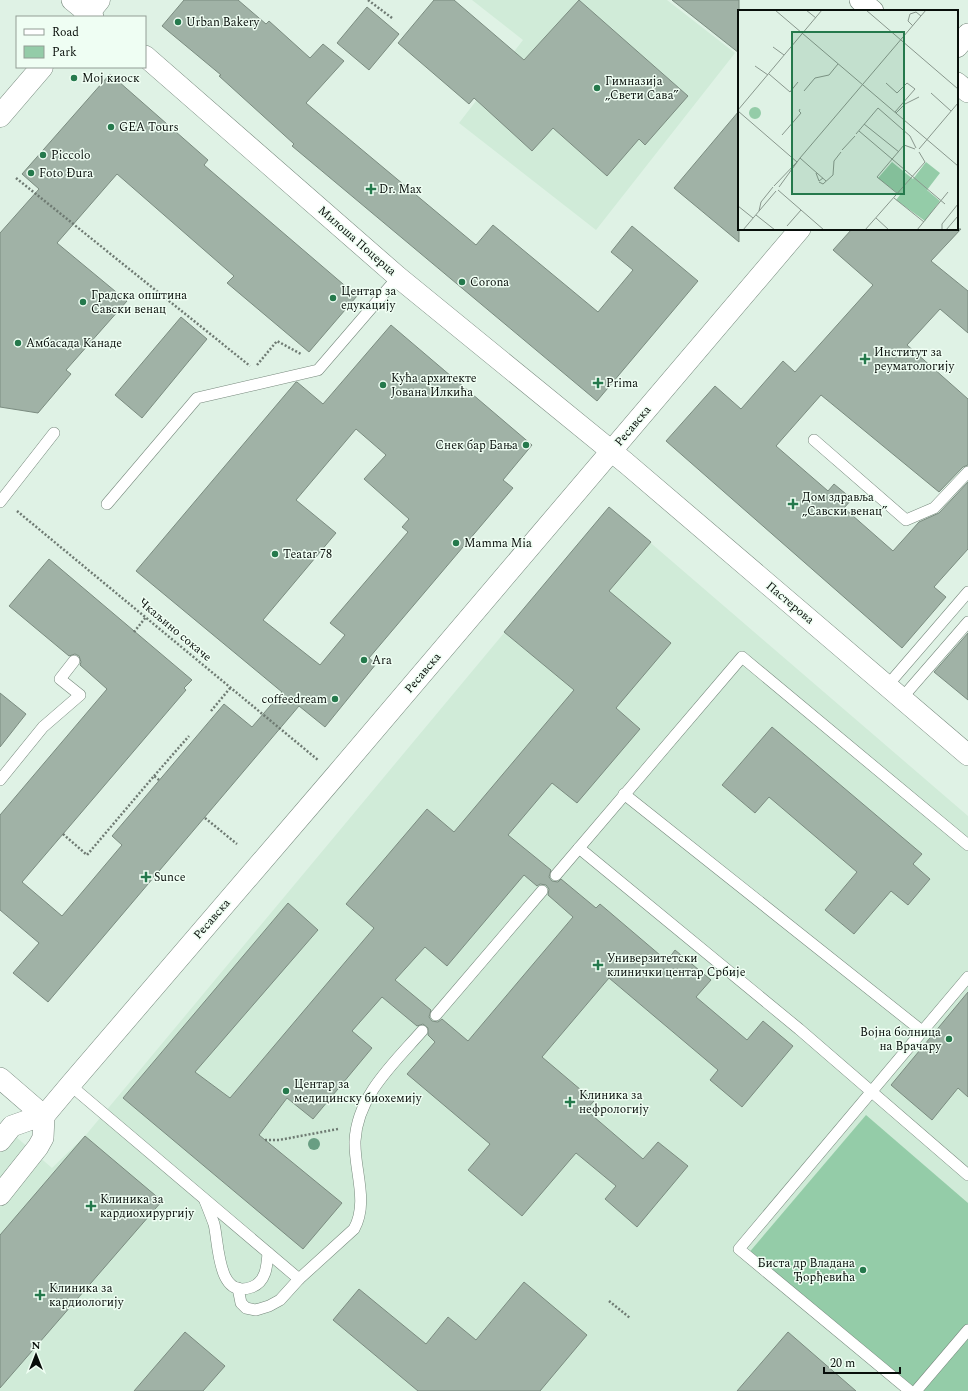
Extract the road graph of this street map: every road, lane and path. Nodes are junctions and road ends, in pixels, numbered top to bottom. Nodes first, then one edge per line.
1 (368, 0) edge
2 (860, 0) edge
3 (872, 10) edge
4 (392, 18) dead end
5 (968, 34) edge
6 (958, 46) edge
7 (146, 57) edge
8 (41, 68) edge
9 (958, 84) edge
10 (968, 92) edge
11 (0, 116) edge
12 (16, 178) dead end
13 (799, 230) edge
14 (398, 277) junction
15 (302, 355) dead end
16 (54, 433) dead end
17 (814, 440) dead end
18 (612, 451) junction
19 (968, 472) edge
20 (2, 501) edge
21 (107, 504) dead end
22 (968, 592) edge
23 (146, 617) junction
24 (968, 622) edge
25 (134, 632) dead end
26 (74, 661) dead end
27 (231, 687) junction
28 (894, 692) junction
29 (211, 710) dead end
30 (189, 736) dead end
31 (968, 755) edge
32 (336, 775) junction
33 (154, 776) junction
34 (0, 780) edge
35 (159, 780) dead end
36 (624, 794) junction
37 (205, 818) dead end
38 (63, 834) dead end
39 (237, 844) dead end
40 (968, 845) edge
41 (579, 848) junction
42 (556, 875) dead end
43 (542, 891) dead end
44 (968, 977) edge
45 (436, 1015) dead end
46 (422, 1031) dead end
47 (922, 1032) junction
48 (0, 1078) edge
49 (70, 1085) junction
50 (871, 1091) junction
51 (44, 1116) junction
52 (344, 1128) dead end
53 (265, 1140) dead end
54 (0, 1141) edge
55 (968, 1175) edge
56 (0, 1195) edge
57 (204, 1198) junction
58 (268, 1253) junction
59 (299, 1279) junction
60 (238, 1288) junction
61 (609, 1301) dead end
62 (630, 1318) dead end
63 (968, 1330) edge
64 (910, 1391) edge
65 (916, 1391) edge

1 - 4 path
2 - 3 street
5 - 6 street
7 - 14 street, Милоша Поцерца
8 - 11 main road
9 - 10 street
12 - 15 path
13 - 18 street, Ресавска
14 - 18 street, Милоша Поцерца
14 - 21 lane
16 - 20 lane
17 - 19 lane
18 - 28 street, Пастерова
18 - 32 street, Ресавска
20 - 23 path, Чкаљино сокаче
22 - 28 lane
23 - 25 path
23 - 27 path, Чкаљино сокаче
24 - 28 lane
26 - 34 lane
27 - 29 path
27 - 32 path, Чкаљино сокаче
28 - 31 street, Пастерова
30 - 33 path
32 - 49 street, Ресавска
33 - 35 path
33 - 38 path
36 - 40 lane
36 - 41 lane
36 - 47 lane
37 - 39 path
41 - 42 lane
41 - 50 lane
43 - 45 lane
44 - 47 lane
46 - 59 lane
47 - 50 lane
48 - 51 street
49 - 51 street, Ресавска
49 - 57 lane
50 - 55 lane
50 - 64 lane
51 - 54 street
51 - 56 street
52 - 53 path
57 - 58 lane
57 - 60 lane
58 - 59 lane
58 - 60 lane
59 - 60 lane
61 - 62 path
63 - 65 lane

